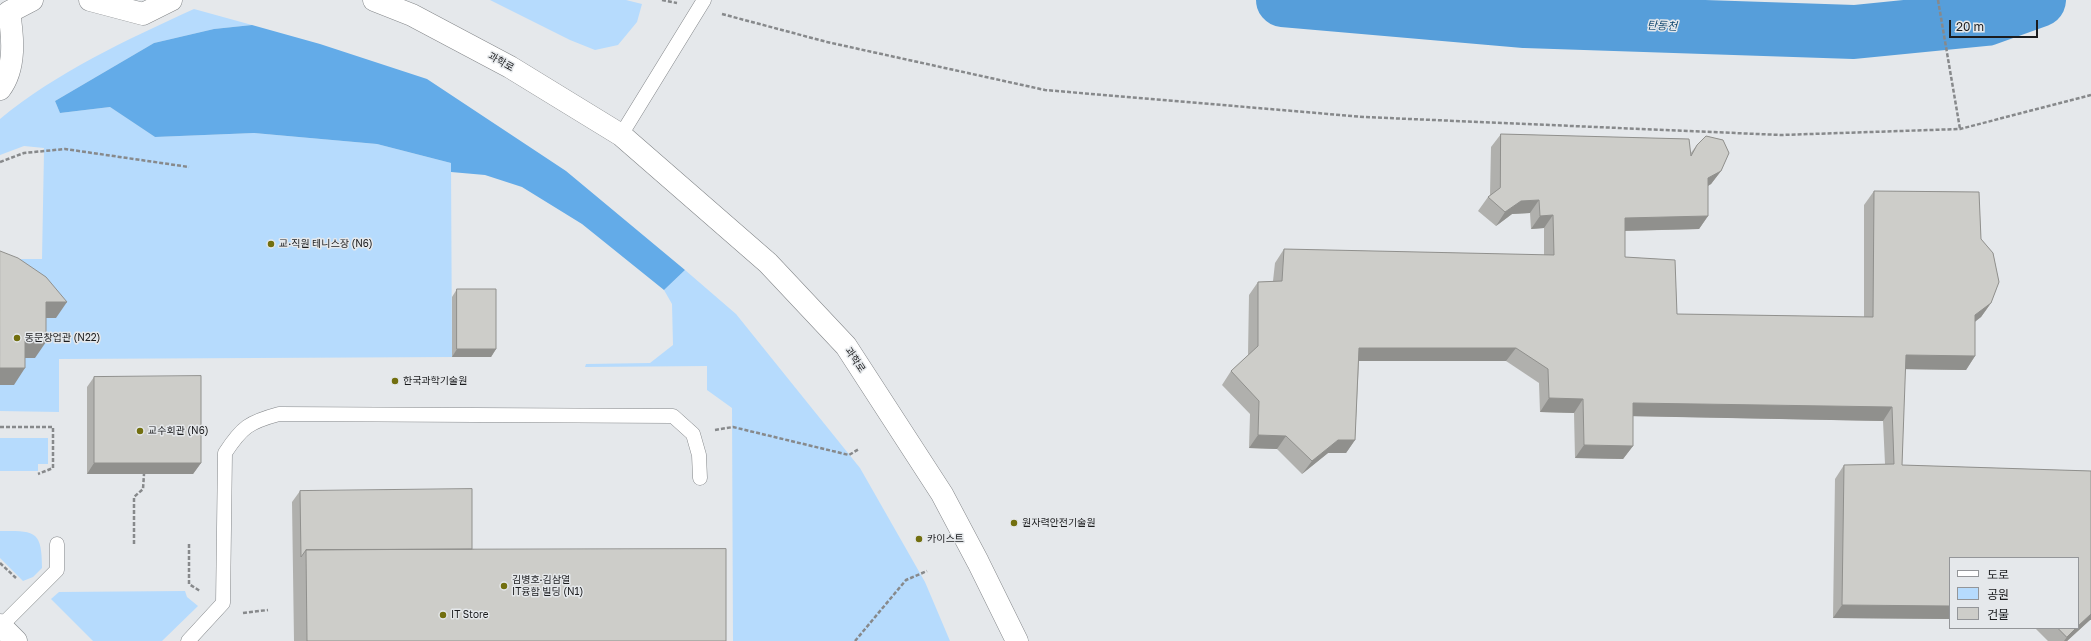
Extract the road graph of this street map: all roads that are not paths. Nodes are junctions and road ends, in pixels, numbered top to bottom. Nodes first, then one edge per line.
1 (32, 0) edge
2 (90, 0) edge
3 (171, 0) edge
4 (374, 0) edge
5 (701, 4) edge
6 (8, 6) edge
7 (1, 88) edge
8 (622, 135) junction
9 (700, 478) dead end
10 (57, 544) dead end
11 (6, 630) edge
12 (188, 641) edge
13 (1017, 641) edge

1 - 6 main road
2 - 3 main road
4 - 8 main road, 과학로
5 - 8 lane
6 - 7 main road
8 - 13 main road, 과학로
9 - 12 lane
10 - 11 lane

